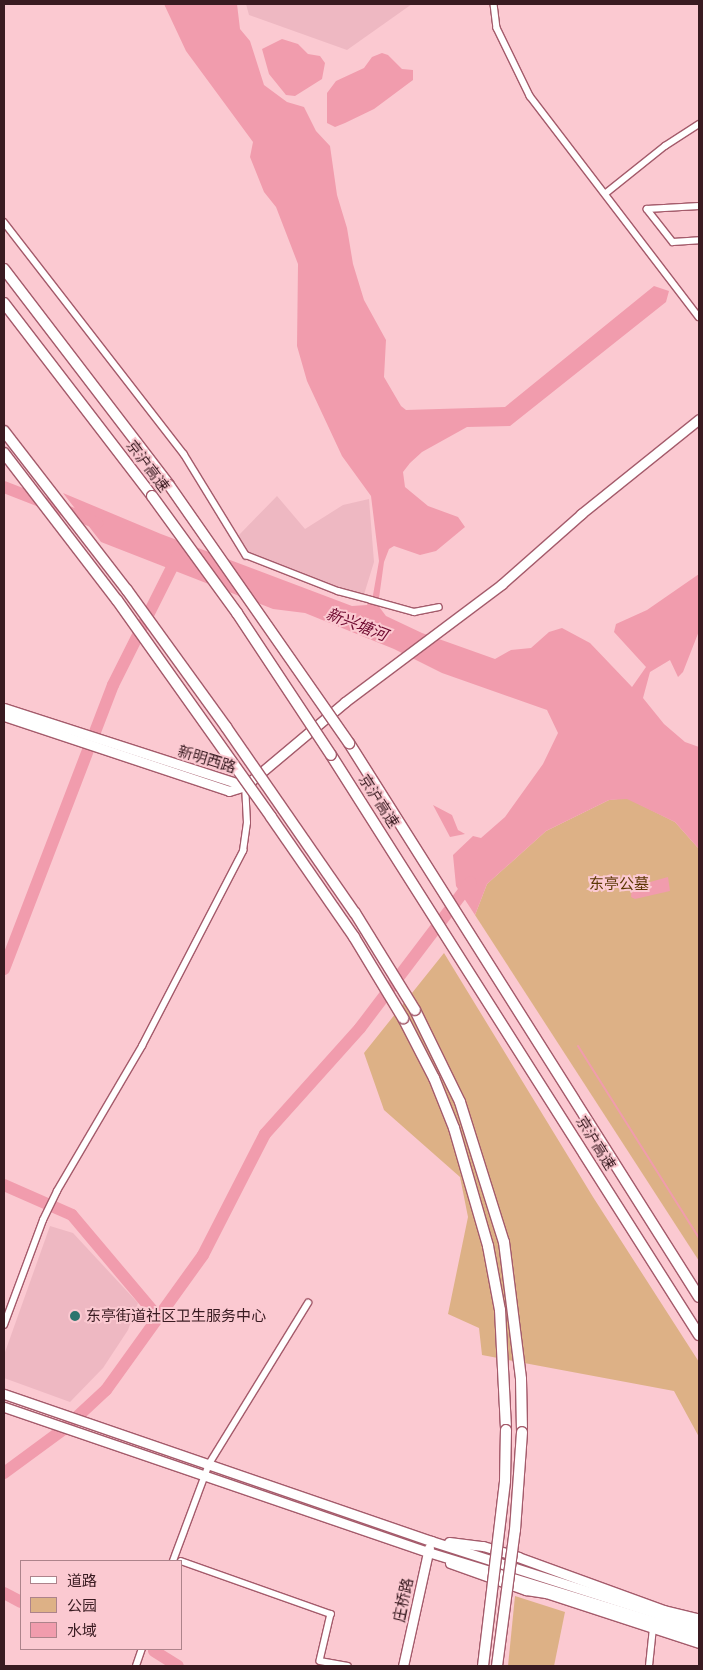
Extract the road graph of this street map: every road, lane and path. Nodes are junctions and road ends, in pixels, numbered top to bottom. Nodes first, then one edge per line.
1 (494, 4) edge
2 (699, 124) edge
3 (605, 194) junction
4 (699, 206) edge
5 (4, 222) edge
6 (699, 240) edge
7 (4, 269) edge
8 (4, 303) edge
9 (699, 317) edge
10 (699, 419) edge
11 (4, 431) edge
12 (4, 453) edge
13 (439, 607) dead end
14 (4, 708) edge
15 (4, 716) edge
16 (245, 786) junction
17 (699, 1297) edge
18 (308, 1303) dead end
19 (4, 1325) edge
20 (699, 1334) edge
21 (4, 1394) edge
22 (4, 1407) edge
23 (209, 1464) junction
24 (204, 1475) junction
25 (432, 1541) junction
26 (428, 1552) junction
27 (173, 1560) edge
28 (182, 1561) edge
29 (574, 1591) junction
30 (699, 1619) edge
31 (699, 1627) edge
32 (653, 1630) junction
33 (699, 1634) edge
34 (699, 1643) edge
35 (142, 1650) edge
36 (136, 1666) edge
37 (348, 1666) edge
38 (403, 1666) edge
39 (483, 1666) edge
40 (497, 1666) edge
41 (649, 1666) edge

1 - 3 street
2 - 3 street
3 - 9 street
4 - 6 street
5 - 13 street
7 - 17 highway, 京沪高速, bridge
8 - 20 highway, 京沪高速, bridge
10 - 16 main road
11 - 40 highway, bridge
12 - 39 highway, bridge
14 - 16 main road, 新明西路
15 - 16 main road, 新明西路
16 - 19 street
18 - 23 street
21 - 23 main road
22 - 24 main road
23 - 24 street
23 - 25 main road
24 - 26 main road
24 - 27 street
25 - 26 main road, 庄桥路
25 - 29 main road
25 - 30 main road
26 - 29 main road
26 - 32 main road
26 - 38 main road, 庄桥路
28 - 37 street
29 - 31 main road
29 - 33 main road
32 - 34 main road
32 - 41 street
35 - 36 street

